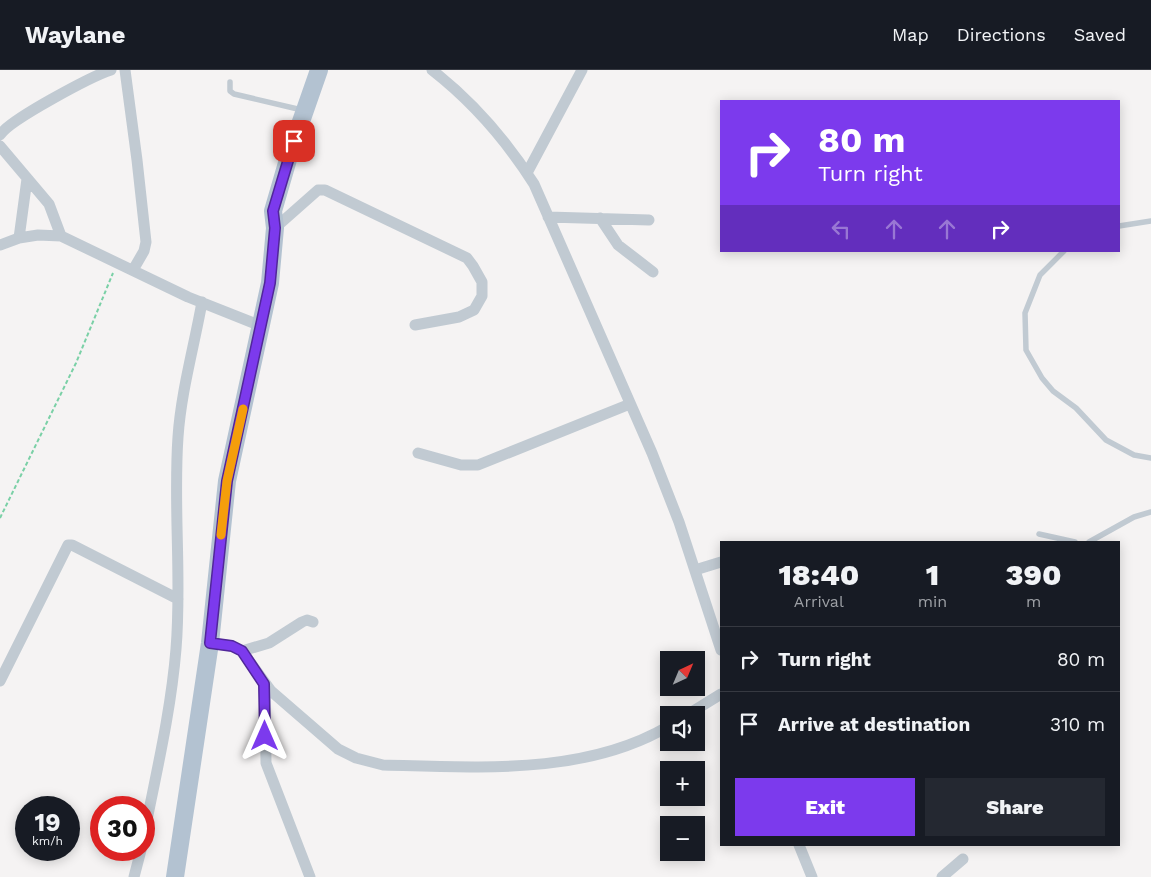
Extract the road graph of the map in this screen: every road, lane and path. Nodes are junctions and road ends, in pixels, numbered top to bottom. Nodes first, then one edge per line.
1 (111, 70) edge
2 (124, 70) edge
3 (319, 70) edge
4 (432, 70) edge
5 (452, 70) edge
6 (582, 70) edge
7 (444, 80) junction
8 (230, 82) dead end
9 (304, 110) junction
10 (0, 135) edge
11 (0, 146) edge
12 (527, 173) junction
13 (27, 179) junction
14 (548, 217) junction
15 (600, 218) junction
16 (649, 220) dead end
17 (1151, 221) edge
18 (1120, 226) edge
19 (275, 228) junction
20 (61, 236) junction
21 (19, 238) junction
22 (0, 245) edge
23 (1063, 252) edge
24 (118, 262) junction
25 (133, 270) junction
26 (653, 272) dead end
27 (202, 302) junction
28 (415, 325) dead end
29 (261, 326) junction
30 (630, 404) junction
31 (418, 453) dead end
32 (1151, 458) edge
33 (1151, 512) edge
34 (0, 518) edge
35 (1039, 534) dead end
36 (1070, 541) edge
37 (1091, 541) edge
38 (720, 562) edge
39 (695, 570) junction
40 (178, 599) junction
41 (313, 622) dead end
42 (210, 643) junction
43 (720, 647) edge
44 (242, 651) junction
45 (0, 681) edge
46 (264, 684) junction
47 (720, 695) edge
48 (702, 706) edge
49 (660, 730) edge
50 (151, 796) edge
51 (799, 846) edge
52 (963, 859) dead end
53 (138, 861) edge
54 (134, 877) edge
55 (175, 877) edge
56 (310, 877) edge
57 (812, 877) edge
58 (942, 877) edge

1 - 10 street
2 - 25 street
3 - 9 main road
4 - 7 street
5 - 7 street
6 - 12 street
7 - 12 street
8 - 9 lane
9 - 19 main road
11 - 13 street
12 - 14 street
13 - 20 street
13 - 21 street
14 - 15 street
14 - 30 street
15 - 16 street
15 - 26 street
17 - 18 lane
19 - 28 street
19 - 29 main road
20 - 21 street
20 - 24 street
21 - 22 street
23 - 32 lane
24 - 25 street
24 - 34 path
25 - 27 street
27 - 29 street
27 - 40 street
29 - 42 main road
30 - 31 street
30 - 39 street
33 - 37 lane
35 - 36 lane
38 - 39 street
39 - 43 street
40 - 45 street
40 - 50 street
41 - 44 street
42 - 44 street
42 - 55 main road
44 - 46 street
46 - 49 street
46 - 56 street
47 - 48 street
51 - 57 street
52 - 58 street
53 - 54 street

